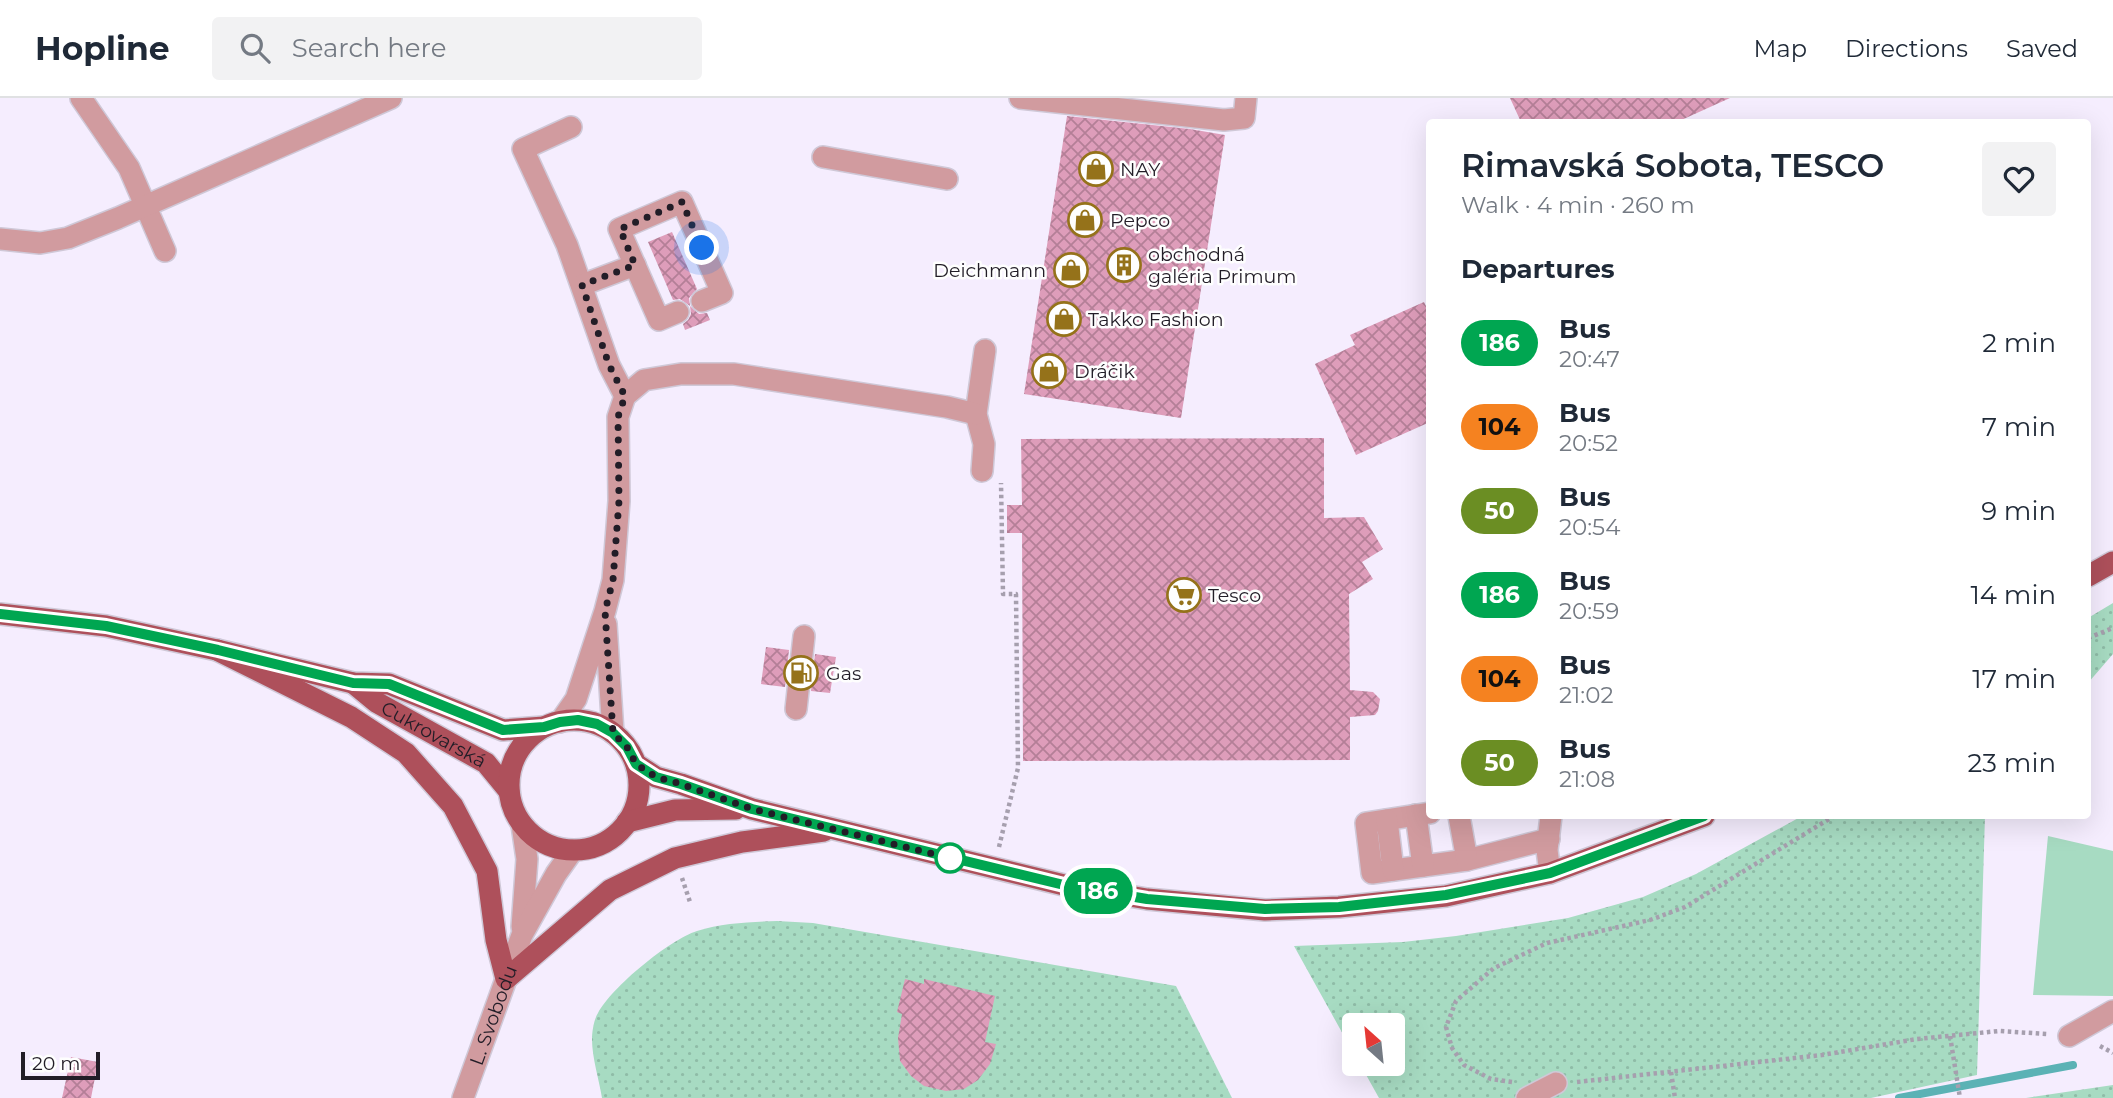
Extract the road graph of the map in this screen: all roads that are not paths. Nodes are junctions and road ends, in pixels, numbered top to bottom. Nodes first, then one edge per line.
1 (81, 98) edge
2 (391, 98) edge
3 (1020, 98) edge
4 (1246, 98) edge
5 (571, 127) dead end
6 (823, 157) dead end
7 (947, 179) dead end
8 (145, 206) junction
9 (0, 239) edge
10 (165, 251) dead end
11 (635, 265) junction
12 (582, 285) junction
13 (702, 301) dead end
14 (678, 312) dead end
15 (985, 350) dead end
16 (625, 396) junction
17 (976, 414) junction
18 (992, 472) road end
19 (2113, 562) edge
20 (2091, 574) edge
21 (605, 611) junction
22 (0, 614) edge
23 (804, 636) dead end
24 (218, 650) junction
25 (353, 683) junction
26 (796, 709) dead end
27 (552, 725) junction
28 (613, 733) junction
29 (636, 764) junction
30 (509, 791) junction
31 (752, 809) junction
32 (1426, 813) edge
33 (1460, 819) edge
34 (1551, 819) edge
35 (1696, 819) edge
36 (628, 822) junction
37 (522, 825) junction
38 (836, 830) junction
39 (1549, 839) junction
40 (573, 850) junction
41 (1467, 860) junction
42 (1423, 866) junction
43 (1550, 873) junction
44 (522, 935) junction
45 (506, 979) junction
46 (2113, 1011) edge
47 (2069, 1036) road end
48 (1556, 1083) road end
49 (1521, 1090) edge
50 (463, 1098) edge

1 - 8 street
2 - 8 street
3 - 4 street
5 - 12 street
6 - 7 street
8 - 9 street
8 - 10 street
11 - 12 street
11 - 13 street
11 - 14 street
12 - 16 street
15 - 17 street
16 - 17 street
16 - 21 street
17 - 18 street
19 - 20 main road
21 - 27 street
21 - 28 street
22 - 24 main road, Cukrovarská
23 - 26 street
24 - 25 main road, Cukrovarská
24 - 45 main road
25 - 27 main road, Cukrovarská
25 - 30 main road, Cukrovarská
27 - 28 main road, Cukrovarská
27 - 30 main road, Cukrovarská
28 - 29 main road
29 - 31 main road
29 - 36 main road
30 - 37 main road, Cukrovarská
31 - 36 main road
31 - 38 main road
32 - 42 street
32 - 42 street
33 - 41 street
34 - 39 street
35 - 43 main road
36 - 40 main road
37 - 40 main road
37 - 44 street
38 - 43 main road
38 - 45 main road
39 - 41 street
39 - 43 street
40 - 44 street
41 - 42 street
44 - 45 street, L. Svobodu
45 - 50 street, L. Svobodu
46 - 47 street
48 - 49 street

